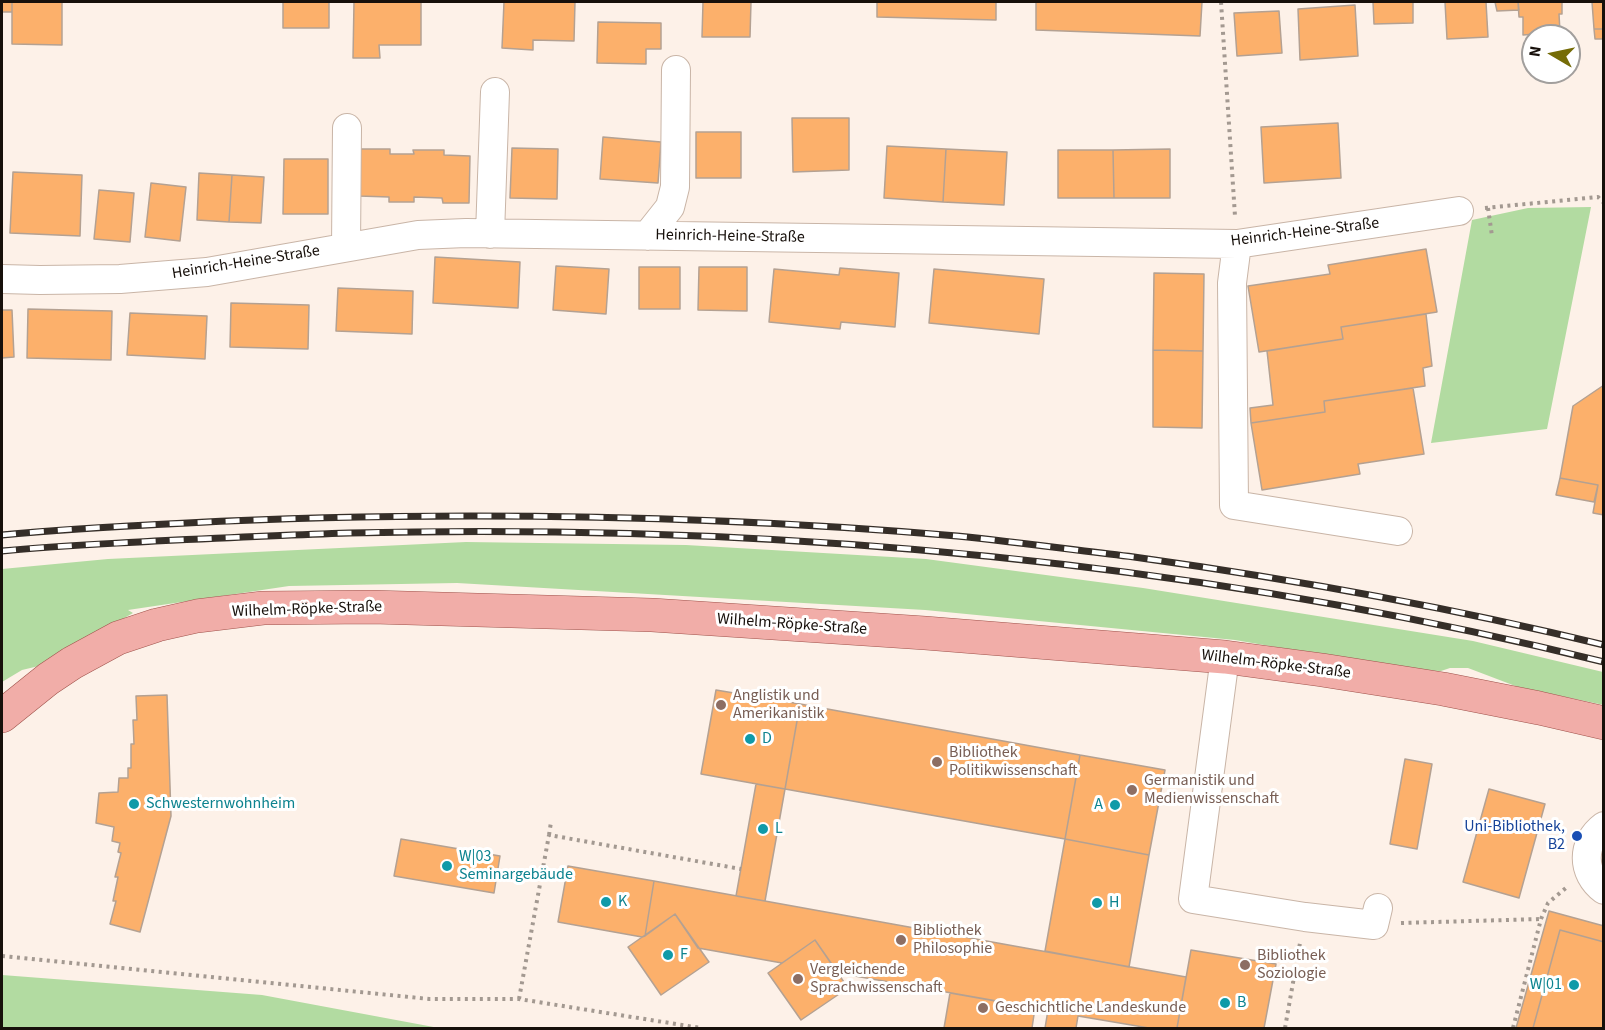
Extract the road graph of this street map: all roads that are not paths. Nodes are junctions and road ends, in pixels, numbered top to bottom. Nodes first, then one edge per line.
1 (676, 70) dead end
2 (495, 92) dead end
3 (347, 128) dead end
4 (1459, 211) road end
5 (490, 234) junction
6 (647, 236) junction
7 (1237, 244) junction
8 (346, 247) junction
9 (2, 279) edge
10 (1398, 531) dead end
11 (1226, 657) junction
12 (2, 716) edge
13 (1604, 723) edge
14 (1604, 826) edge
15 (1596, 882) edge
16 (1376, 917) road end

1 - 6 street
2 - 5 street
3 - 8 street
4 - 7 street, Heinrich-Heine-Straße
5 - 6 street, Heinrich-Heine-Straße
5 - 8 street, Heinrich-Heine-Straße
6 - 7 street, Heinrich-Heine-Straße
7 - 10 street
8 - 9 street, Heinrich-Heine-Straße
11 - 12 main road, Wilhelm-Röpke-Straße
11 - 13 main road, Wilhelm-Röpke-Straße
11 - 16 street
14 - 15 street

